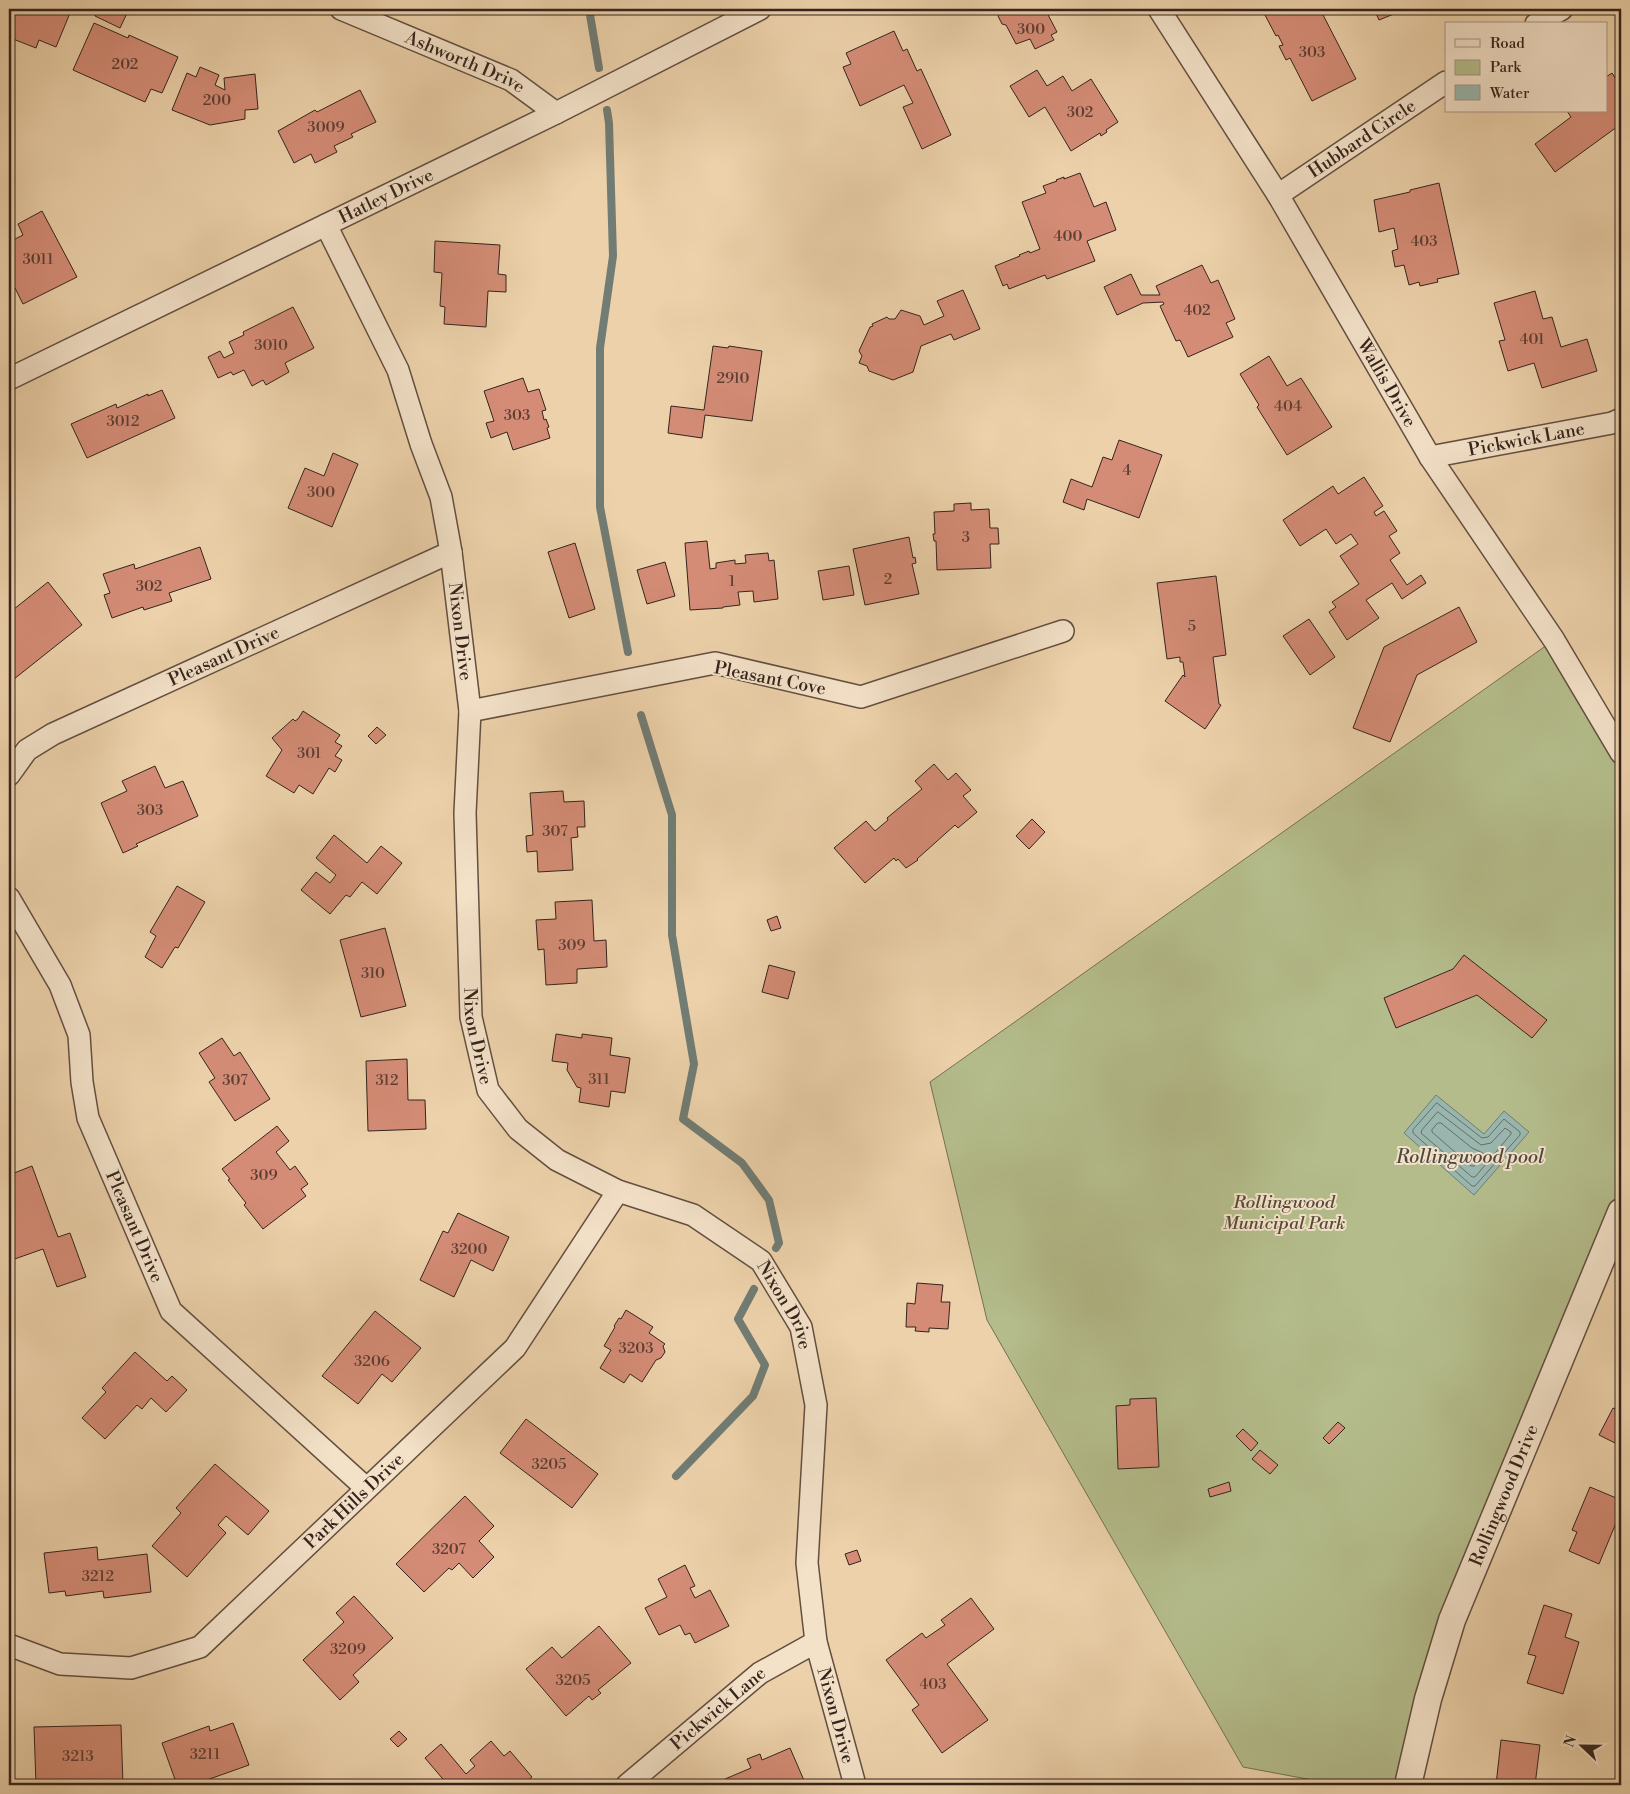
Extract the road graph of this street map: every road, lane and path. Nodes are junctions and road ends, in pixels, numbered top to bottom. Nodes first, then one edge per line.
1 (341, 9) edge
2 (760, 9) edge
3 (1159, 9) edge
4 (1562, 9) edge
5 (1539, 22) edge
6 (1445, 83) edge
7 (556, 113) junction
8 (1278, 195) junction
9 (326, 225) junction
10 (9, 379) edge
11 (1621, 419) edge
12 (1430, 457) junction
13 (451, 552) junction
14 (1063, 631) dead end
15 (470, 711) junction
16 (1621, 753) edge
17 (9, 775) edge
18 (9, 898) edge
19 (618, 1191) junction
20 (1621, 1212) edge
21 (366, 1488) junction
22 (816, 1642) junction
23 (9, 1644) edge
24 (627, 1785) edge
25 (855, 1785) edge
26 (1408, 1785) edge

1 - 7 street, Ashworth Drive
2 - 7 street, Hatley Drive
3 - 8 street, Wallis Drive
4 - 5 street
6 - 8 street, Hubbard Circle
7 - 9 street, Hatley Drive
8 - 12 street, Wallis Drive
9 - 10 street, Hatley Drive
9 - 13 street, Nixon Drive
11 - 12 street, Pickwick Lane
12 - 16 street, Wallis Drive
13 - 15 street, Nixon Drive
13 - 17 street, Pleasant Drive
14 - 15 street, Pleasant Cove
15 - 19 street, Nixon Drive
18 - 21 street, Pleasant Drive
19 - 21 street, Park Hills Drive
19 - 22 street, Nixon Drive
20 - 26 street, Rollingwood Drive
21 - 23 street, Park Hills Drive
22 - 24 street, Pickwick Lane
22 - 25 street, Nixon Drive

